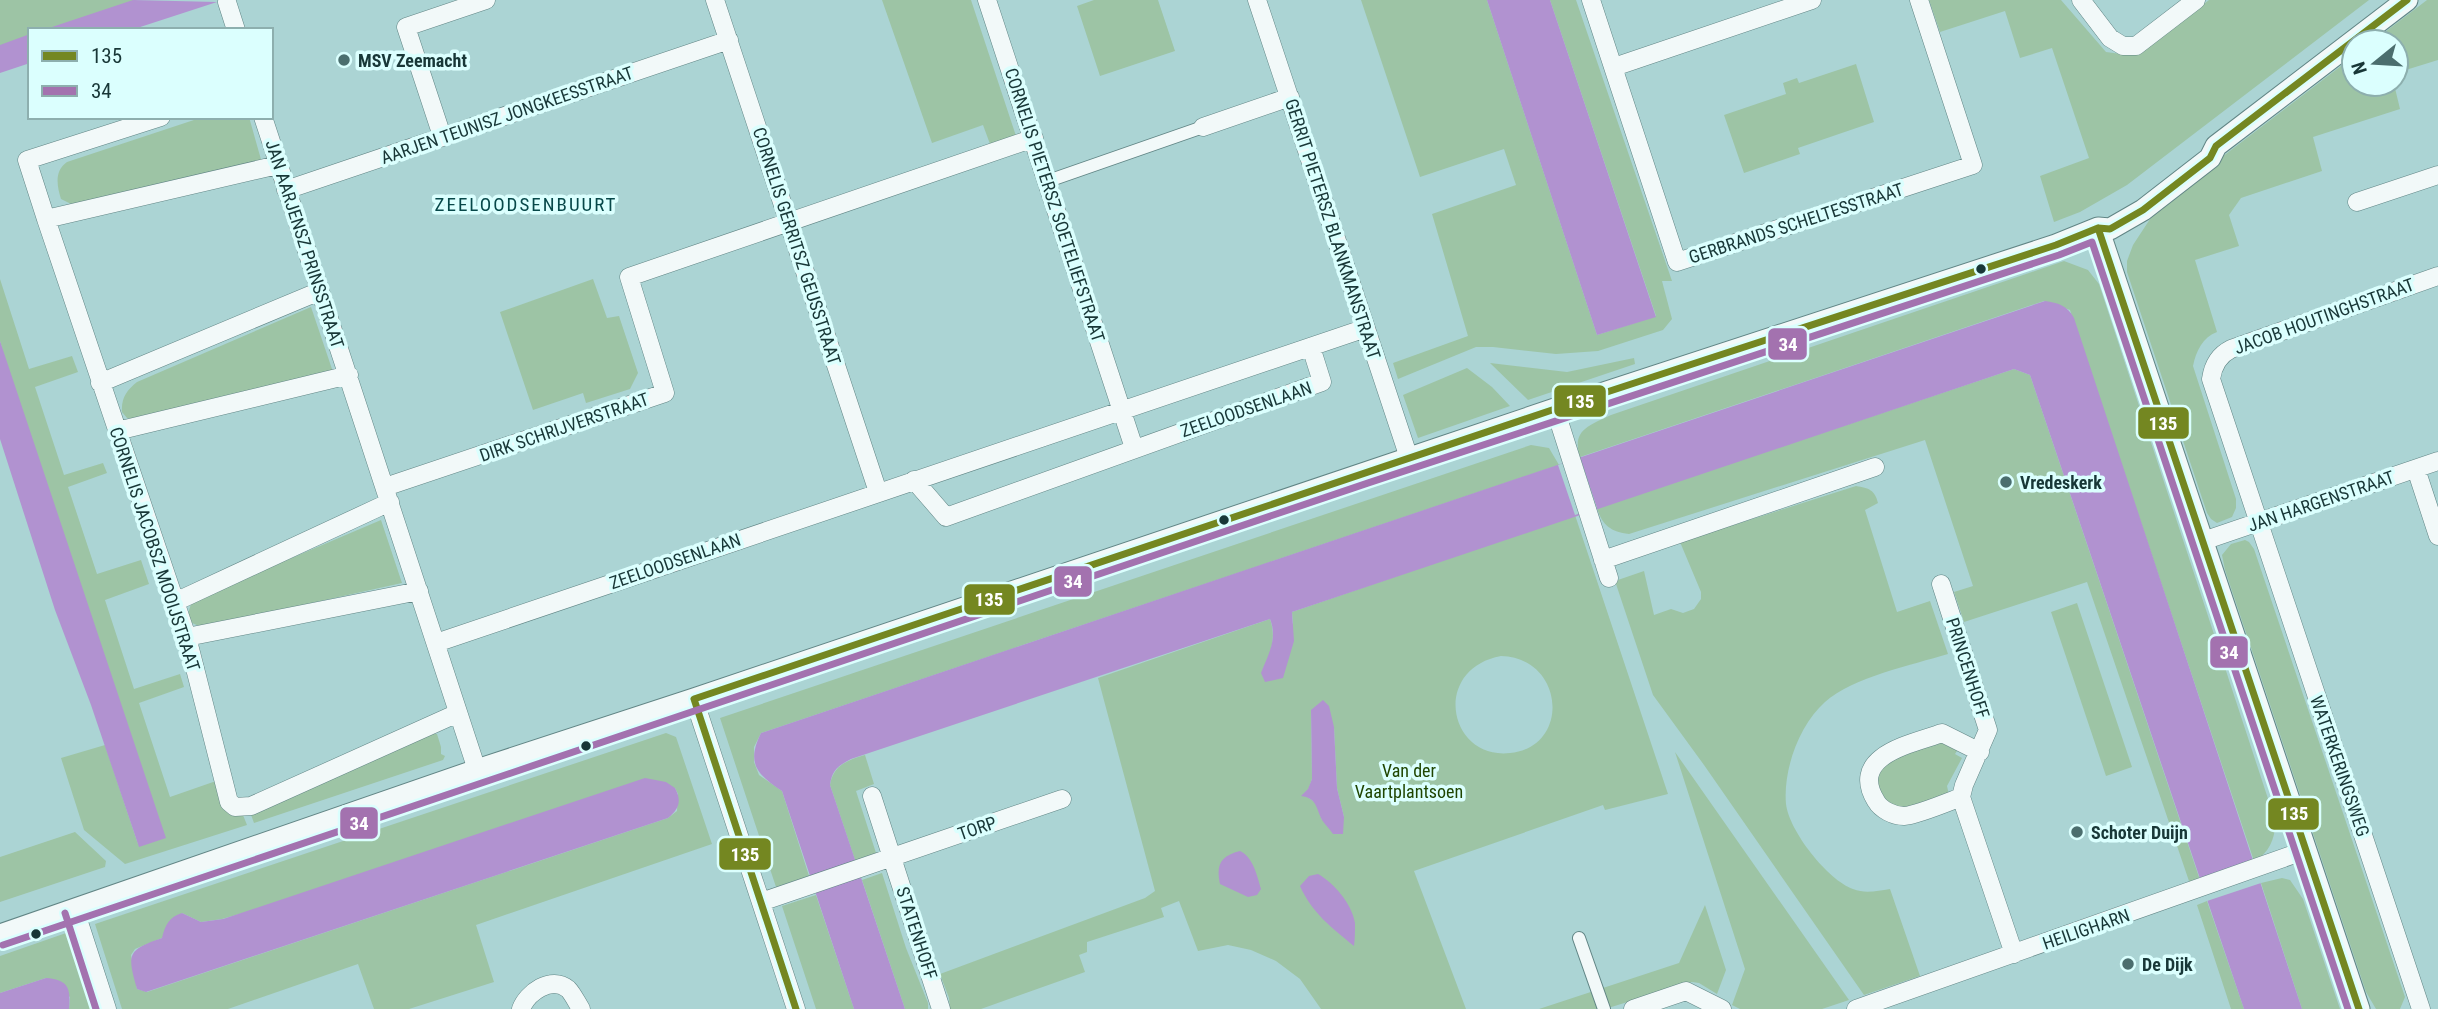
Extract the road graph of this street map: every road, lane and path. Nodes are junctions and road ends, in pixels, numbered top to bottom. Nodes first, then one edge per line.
1 (486, 0) edge
2 (716, 0) edge
3 (987, 0) edge
4 (1257, 0) edge
5 (1591, 0) edge
6 (1812, 0) edge
7 (1919, 0) edge
8 (2081, 0) edge
9 (2196, 0) edge
10 (2407, 0) edge
11 (227, 2) dead end
12 (235, 28) edge
13 (729, 40) junction
14 (1614, 67) junction
15 (1290, 97) junction
16 (155, 119) edge
17 (265, 119) edge
18 (1203, 127) joint
19 (442, 136) junction
20 (1034, 138) junction
21 (278, 165) junction
22 (2438, 175) edge
23 (1048, 181) junction
24 (286, 190) junction
25 (2357, 202) dead end
26 (46, 219) junction
27 (790, 223) junction
28 (2098, 229) junction
29 (2438, 276) edge
30 (320, 291) junction
31 (1366, 328) junction
32 (1311, 347) junction
33 (349, 375) junction
34 (100, 383) junction
35 (1555, 409) junction
36 (1122, 411) junction
37 (117, 431) junction
38 (1134, 448) junction
39 (1409, 458) junction
40 (2438, 461) edge
41 (1875, 467) dead end
42 (2416, 469) junction
43 (914, 480) junction
44 (878, 492) junction
45 (388, 495) junction
46 (2258, 523) junction
47 (2438, 536) edge
48 (2203, 541) junction
49 (1604, 560) junction
50 (1609, 578) dead end
51 (1941, 584) dead end
52 (419, 591) junction
53 (175, 602) junction
54 (187, 637) junction
55 (436, 643) junction
56 (694, 699) junction
57 (458, 713) junction
58 (1980, 752) junction
59 (477, 770) junction
60 (872, 796) dead end
61 (1961, 797) junction
62 (1062, 799) dead end
63 (2306, 850) junction
64 (892, 857) junction
65 (761, 902) junction
66 (75, 910) junction
67 (0, 935) edge
68 (1579, 938) dead end
69 (2014, 954) junction
70 (1862, 1008) edge
71 (107, 1009) edge
72 (521, 1009) edge
73 (581, 1009) edge
74 (796, 1009) edge
75 (941, 1009) edge
76 (1604, 1009) edge
77 (1633, 1009) edge
78 (1722, 1009) edge
79 (2360, 1009) edge
80 (2421, 1009) edge

1 - 19 street
2 - 13 street, CORNELIS GERRITSZ GEUSSTRAAT
3 - 20 street, CORNELIS PIETERSZ SOETELIEFSTRAAT
4 - 15 street, GERRIT PIETERSZ BLANKMANSTRAAT
5 - 14 street, GERBRANDS SCHELTESSTRAAT
6 - 14 street
7 - 14 street, GERBRANDS SCHELTESSTRAAT
8 - 9 street
10 - 28 street
11 - 12 street
13 - 19 street, AARJEN TEUNISZ JONGKEESSTRAAT
13 - 27 street, CORNELIS GERRITSZ GEUSSTRAAT
15 - 18 street
15 - 31 street, GERRIT PIETERSZ BLANKMANSTRAAT
16 - 26 street, CORNELIS JACOBSZ MOOIJSTRAAT
17 - 21 street, JAN AARJENSZ PRINSSTRAAT
18 - 23 street
19 - 24 street, AARJEN TEUNISZ JONGKEESSTRAAT
20 - 23 street, CORNELIS PIETERSZ SOETELIEFSTRAAT
20 - 27 street
21 - 24 street, JAN AARJENSZ PRINSSTRAAT
21 - 26 street
22 - 25 street
23 - 36 street, CORNELIS PIETERSZ SOETELIEFSTRAAT
24 - 30 street, JAN AARJENSZ PRINSSTRAAT
26 - 34 street, CORNELIS JACOBSZ MOOIJSTRAAT
27 - 44 street, CORNELIS GERRITSZ GEUSSTRAAT
27 - 45 street, DIRK SCHRIJVERSTRAAT
28 - 35 street
28 - 48 street
29 - 46 street, JACOB HOUTINGHSTRAAT
30 - 33 street, JAN AARJENSZ PRINSSTRAAT
30 - 34 street
31 - 32 street, ZEELOODSENLAAN
31 - 39 street, GERRIT PIETERSZ BLANKMANSTRAAT
32 - 36 street, ZEELOODSENLAAN
32 - 38 street, ZEELOODSENLAAN
33 - 37 street
33 - 45 street, JAN AARJENSZ PRINSSTRAAT
34 - 37 street, CORNELIS JACOBSZ MOOIJSTRAAT
35 - 39 street
35 - 49 street
36 - 38 street
36 - 43 street, ZEELOODSENLAAN
37 - 53 street, CORNELIS JACOBSZ MOOIJSTRAAT
38 - 43 street, ZEELOODSENLAAN
39 - 56 street
40 - 42 street, JAN HARGENSTRAAT
41 - 49 street
42 - 46 street, JAN HARGENSTRAAT
42 - 47 street
43 - 44 street, ZEELOODSENLAAN
44 - 55 street, ZEELOODSENLAAN
45 - 52 street, JAN AARJENSZ PRINSSTRAAT
45 - 53 street
46 - 48 street, JAN HARGENSTRAAT
46 - 80 street, WATERKERINGSWEG
48 - 63 street
49 - 50 street
51 - 58 street, PRINCENHOFF
52 - 54 street
52 - 55 street, JAN AARJENSZ PRINSSTRAAT
53 - 54 street, CORNELIS JACOBSZ MOOIJSTRAAT
54 - 57 street, CORNELIS JACOBSZ MOOIJSTRAAT
55 - 57 street, JAN AARJENSZ PRINSSTRAAT
56 - 59 street
56 - 65 street
57 - 59 street, JAN AARJENSZ PRINSSTRAAT
58 - 61 street, PRINCENHOFF
58 - 61 street, PRINCENHOFF
59 - 66 street
60 - 64 street
61 - 69 street
62 - 64 street, TORP
63 - 69 street, HEILIGHARN
63 - 79 street
64 - 65 street, TORP
64 - 75 street, STATENHOFF
65 - 74 street
66 - 67 street
66 - 71 street
68 - 76 street
69 - 70 street, HEILIGHARN
72 - 73 street
77 - 78 street

